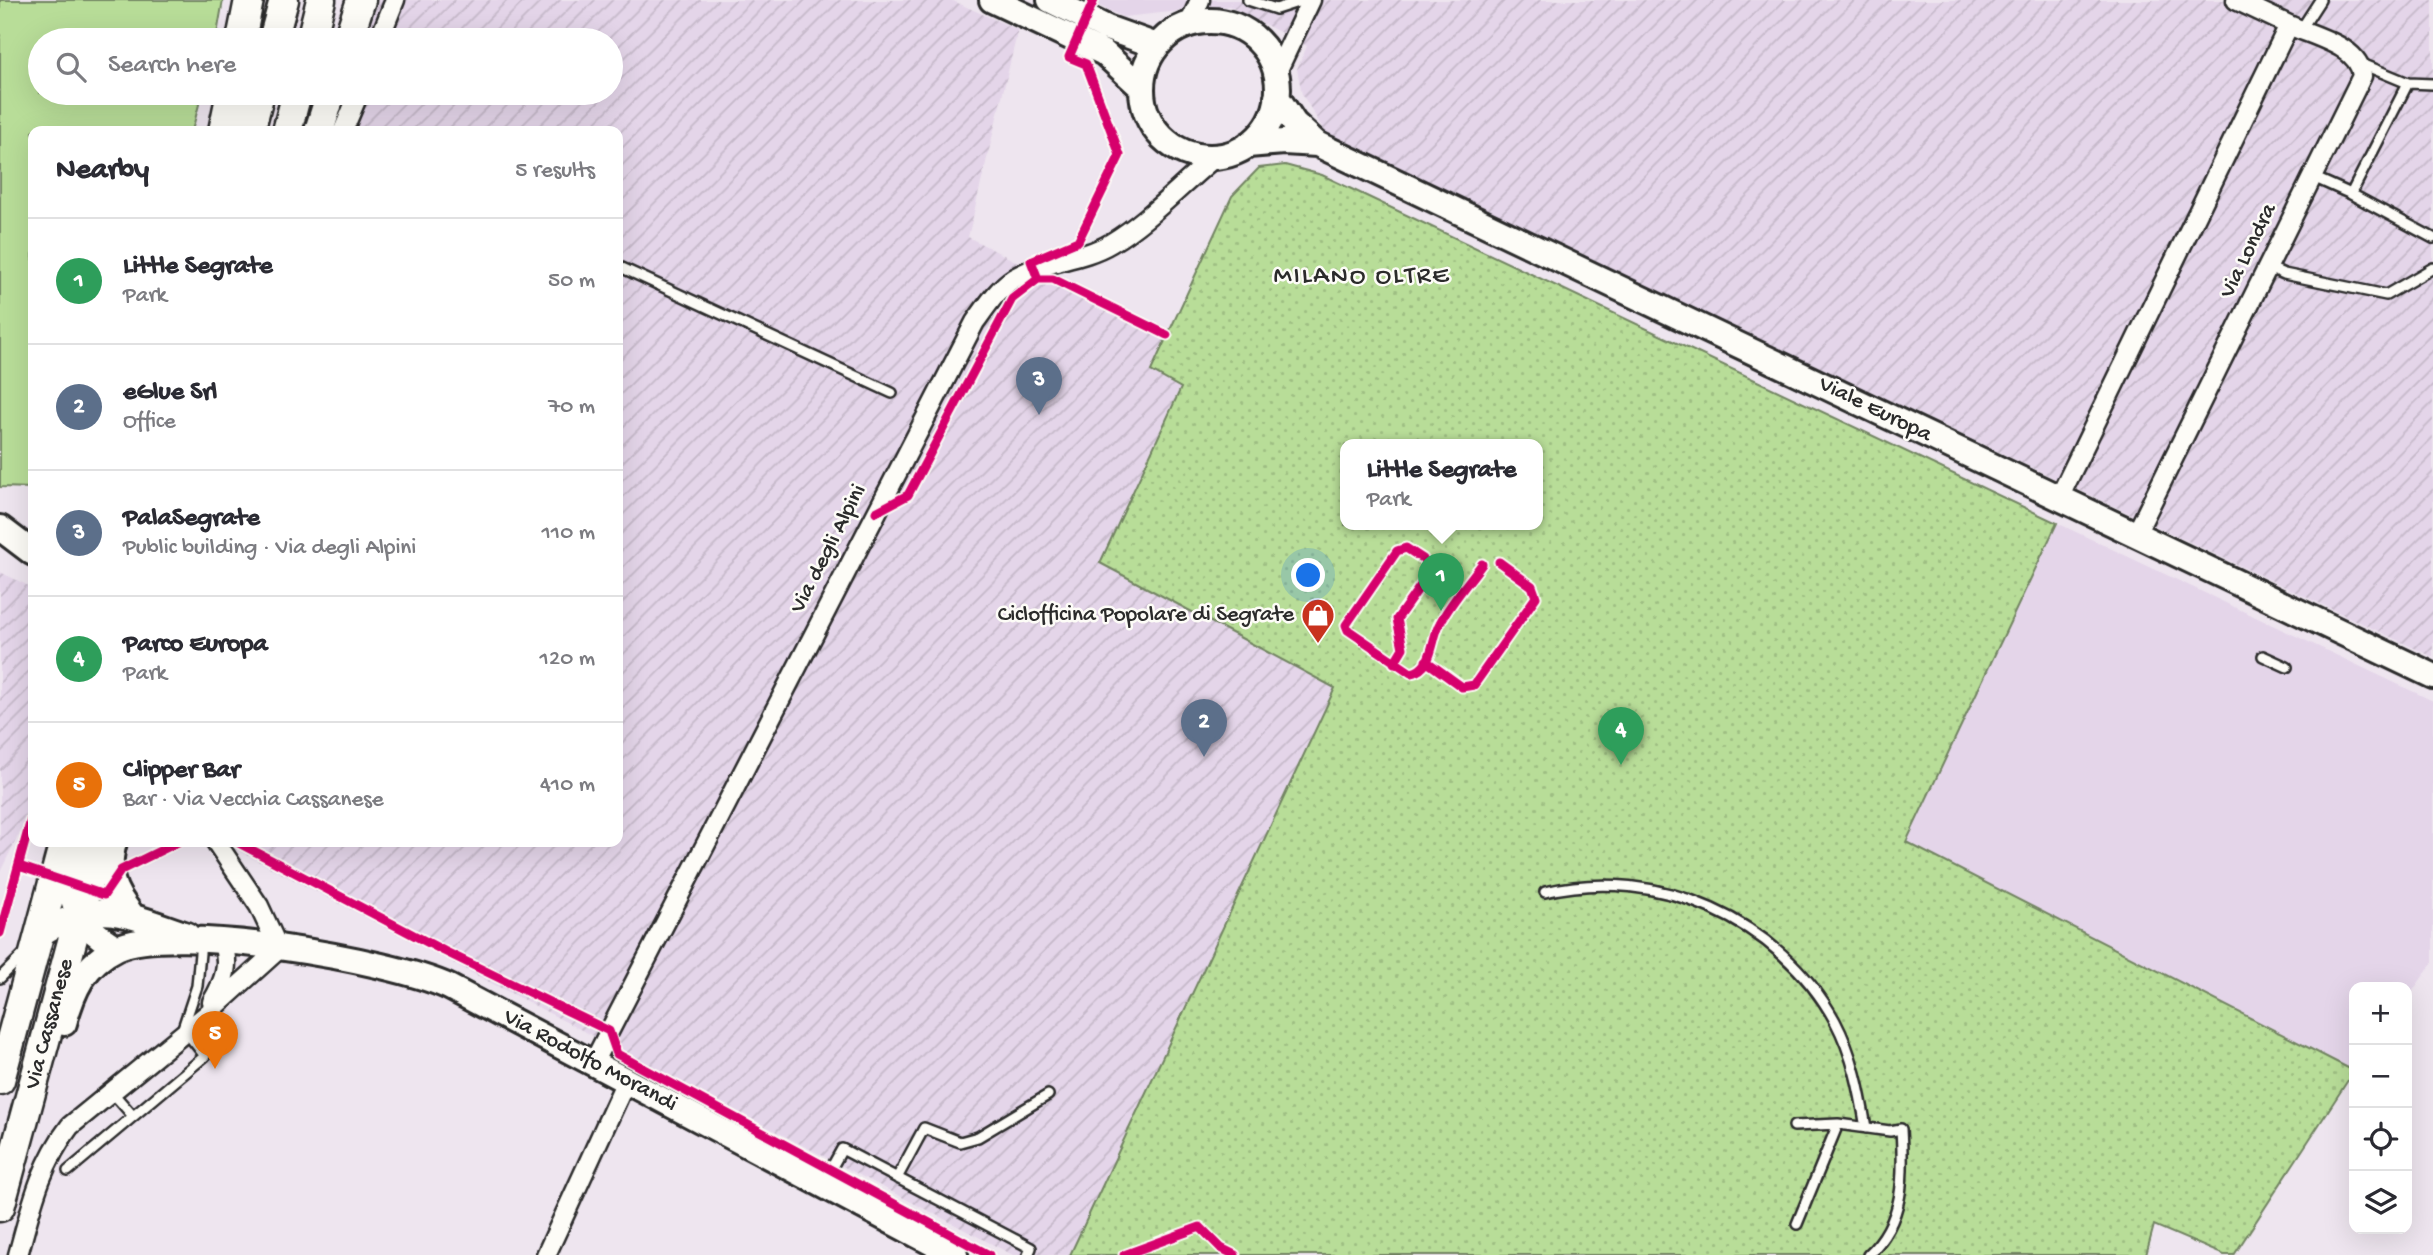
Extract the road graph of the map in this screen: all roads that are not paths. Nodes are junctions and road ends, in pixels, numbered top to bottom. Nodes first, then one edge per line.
1 (249, 0) edge
2 (284, 0) edge
3 (321, 0) edge
4 (361, 0) edge
5 (395, 0) edge
6 (992, 0) edge
7 (1051, 0) edge
8 (1200, 0) edge
9 (1248, 0) edge
10 (1304, 0) edge
11 (1311, 0) edge
12 (2236, 0) edge
13 (2320, 0) edge
14 (1189, 24) junction
15 (243, 28) edge
16 (276, 28) edge
17 (314, 28) edge
18 (352, 28) edge
19 (384, 28) edge
20 (2295, 28) junction
21 (1157, 46) junction
22 (2362, 64) junction
23 (2408, 83) junction
24 (2433, 84) edge
25 (1277, 85) junction
26 (1142, 88) junction
27 (228, 105) edge
28 (257, 105) edge
29 (294, 105) edge
30 (327, 105) edge
31 (354, 105) edge
32 (224, 126) edge
33 (251, 126) edge
34 (289, 126) edge
35 (320, 126) edge
36 (345, 126) edge
37 (1317, 144) junction
38 (1248, 145) junction
39 (1215, 157) junction
40 (2313, 177) junction
41 (2351, 194) junction
42 (2433, 238) edge
43 (2268, 267) junction
44 (623, 268) edge
45 (2433, 268) edge
46 (892, 393) dead end
47 (2059, 498) junction
48 (0, 527) edge
49 (2136, 534) junction
50 (28, 535) edge
51 (28, 549) edge
52 (2263, 656) dead end
53 (2287, 667) dead end
54 (2433, 676) edge
55 (63, 847) edge
56 (75, 847) edge
57 (98, 847) edge
58 (113, 847) edge
59 (219, 847) edge
60 (1545, 892) dead end
61 (131, 914) junction
62 (80, 915) junction
63 (39, 935) junction
64 (211, 941) junction
65 (117, 948) junction
66 (279, 949) junction
67 (0, 978) edge
68 (206, 1015) junction
69 (184, 1032) junction
70 (2, 1060) edge
71 (593, 1063) junction
72 (626, 1081) junction
73 (112, 1092) junction
74 (1048, 1095) dead end
75 (29, 1102) junction
76 (133, 1116) junction
77 (1838, 1124) junction
78 (1794, 1126) dead end
79 (1866, 1128) junction
80 (68, 1171) dead end
81 (897, 1178) junction
82 (822, 1185) junction
83 (0, 1207) edge
84 (1797, 1224) dead end
85 (18, 1255) edge
86 (546, 1255) edge
87 (954, 1255) edge
88 (1028, 1255) edge
89 (1868, 1255) edge

1 - 15 main road
2 - 16 main road
3 - 17 main road
4 - 18 main road
5 - 19 street
6 - 26 street
7 - 21 street
8 - 14 street
9 - 10 lane
11 - 25 street
12 - 20 street
13 - 20 lane
14 - 21 street
14 - 25 street, Viale Europa
20 - 22 street
20 - 47 street
21 - 26 street
22 - 23 lane
22 - 40 street, Via Londra
23 - 24 lane
23 - 41 lane
25 - 37 street, Viale Europa
25 - 38 street
26 - 39 street
27 - 32 main road
28 - 33 main road
29 - 34 main road
30 - 35 main road
31 - 36 street
37 - 38 street, Viale Europa
37 - 47 street, Viale Europa
38 - 39 street, Viale Europa
39 - 71 street, Via degli Alpini
40 - 41 lane
40 - 43 street, Via Londra
41 - 42 lane
43 - 45 lane
43 - 49 street, Via Londra
44 - 46 lane
47 - 49 street, Viale Europa
48 - 50 street
48 - 51 street
49 - 54 street, Viale Europa
52 - 53 lane
55 - 63 main road, Via Cassanese
56 - 62 street
57 - 62 main road, Via Cassanese
58 - 61 street
59 - 66 street
60 - 79 lane
61 - 62 street, Via Rodolfo Morandi
61 - 64 street, Via Rodolfo Morandi
62 - 63 street
62 - 65 street
62 - 75 main road, Via Cassanese
63 - 67 lane
63 - 70 main road, Via Cassanese
64 - 65 street, Via Rodolfo Morandi
64 - 66 street, Via Rodolfo Morandi
64 - 68 street
64 - 69 lane
65 - 75 street, Via Rodolfo Morandi
66 - 68 street
66 - 71 street, Via Rodolfo Morandi
68 - 69 street
69 - 73 street
69 - 76 lane
71 - 72 street, Via Rodolfo Morandi
72 - 82 street, Via Rodolfo Morandi
72 - 86 street
73 - 76 lane
73 - 85 street
74 - 81 lane
75 - 83 main road, Via Cassanese
76 - 80 lane
77 - 78 lane
77 - 79 lane
77 - 84 lane
79 - 89 lane
81 - 82 lane
81 - 88 lane
82 - 87 street, Via Rodolfo Morandi

